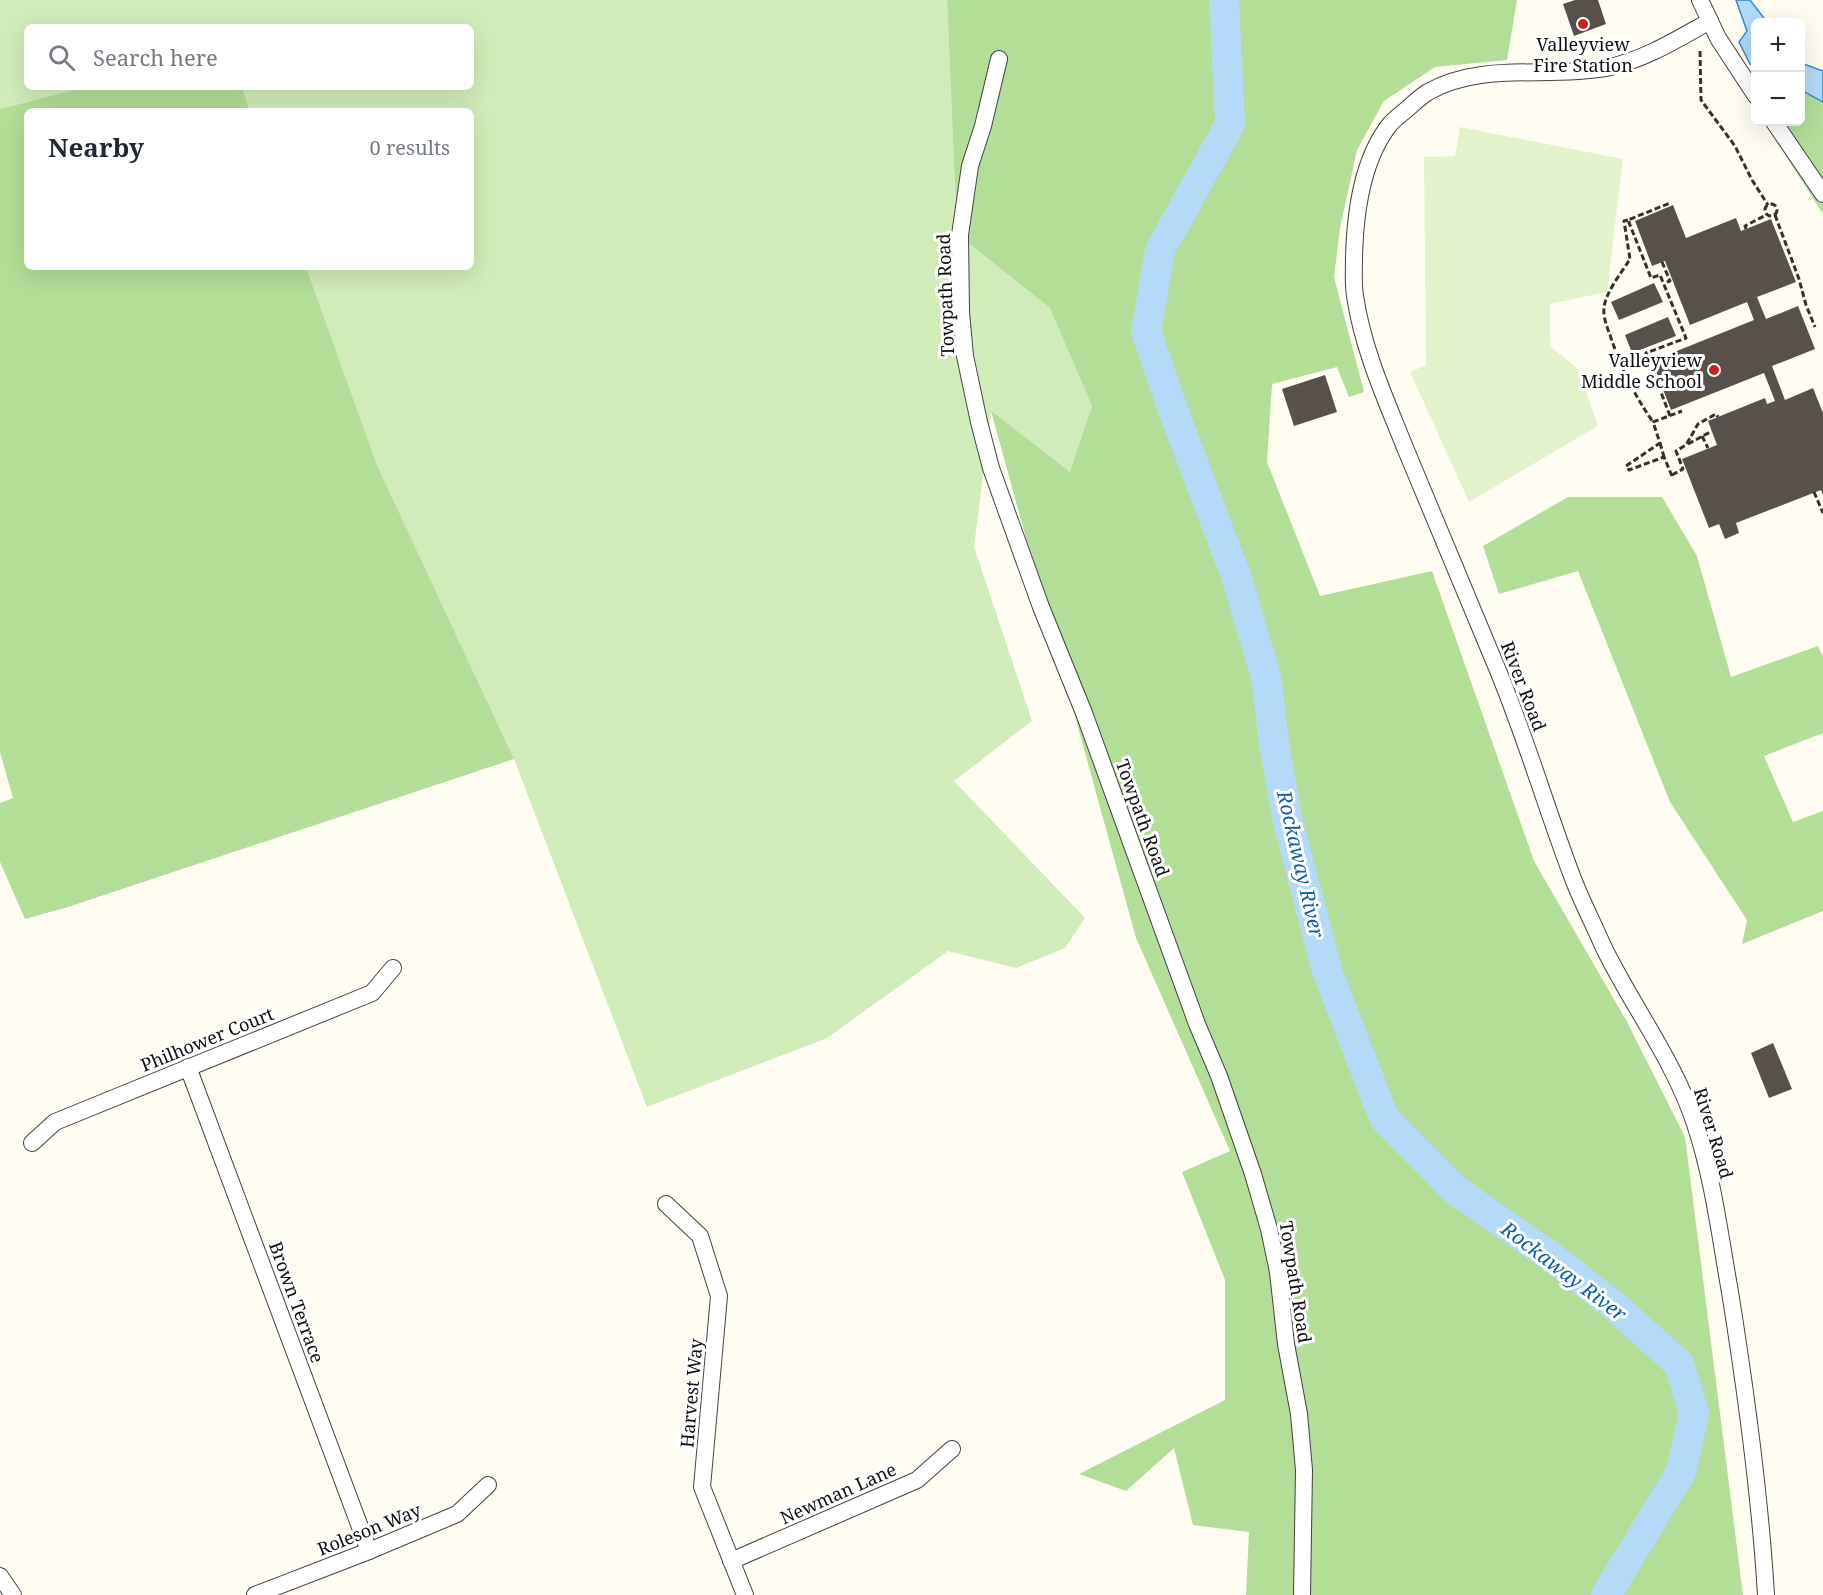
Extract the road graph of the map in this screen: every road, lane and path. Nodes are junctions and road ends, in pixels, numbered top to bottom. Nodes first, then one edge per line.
1 (1701, 2) edge
2 (1710, 21) junction
3 (1700, 51) dead end
4 (999, 59) dead end
5 (1751, 90) edge
6 (1777, 126) edge
7 (1823, 194) edge
8 (1670, 203) dead end
9 (1768, 205) junction
10 (1766, 214) junction
11 (1775, 215) junction
12 (1628, 220) junction
13 (1746, 229) dead end
14 (1662, 262) dead end
15 (1664, 284) junction
16 (1815, 327) dead end
17 (1682, 411) dead end
18 (1670, 416) junction
19 (1718, 417) dead end
20 (1653, 422) junction
21 (1712, 431) dead end
22 (1702, 436) junction
23 (1660, 442) junction
24 (1686, 445) junction
25 (1708, 448) dead end
26 (1664, 457) junction
27 (1814, 492) dead end
28 (1823, 513) edge
29 (393, 968) dead end
30 (188, 1067) junction
31 (32, 1143) dead end
32 (666, 1204) dead end
33 (952, 1449) dead end
34 (488, 1485) dead end
35 (369, 1551) junction
36 (731, 1561) junction
37 (0, 1576) edge
38 (13, 1595) edge
39 (255, 1595) edge
40 (745, 1595) edge
41 (1302, 1595) edge
42 (1766, 1595) edge

1 - 2 street
2 - 5 street
2 - 42 street, River Road
3 - 9 path
4 - 41 street, Towpath Road
6 - 7 street
8 - 12 path
9 - 10 path
9 - 11 path
10 - 11 path
10 - 13 path
11 - 16 path
12 - 15 path
12 - 20 path
14 - 15 path
15 - 18 path
17 - 18 path
18 - 20 path
19 - 24 path
20 - 23 path
21 - 22 path
22 - 24 path
22 - 25 path
23 - 26 path
23 - 26 path
24 - 26 path
27 - 28 path
29 - 30 street, Philhower Court
30 - 31 street, Philhower Court
30 - 35 street, Brown Terrace
32 - 36 street, Harvest Way
33 - 36 street, Newman Lane
34 - 35 street, Roleson Way
35 - 39 street, Roleson Way
36 - 40 street, Harvest Way
37 - 38 street

